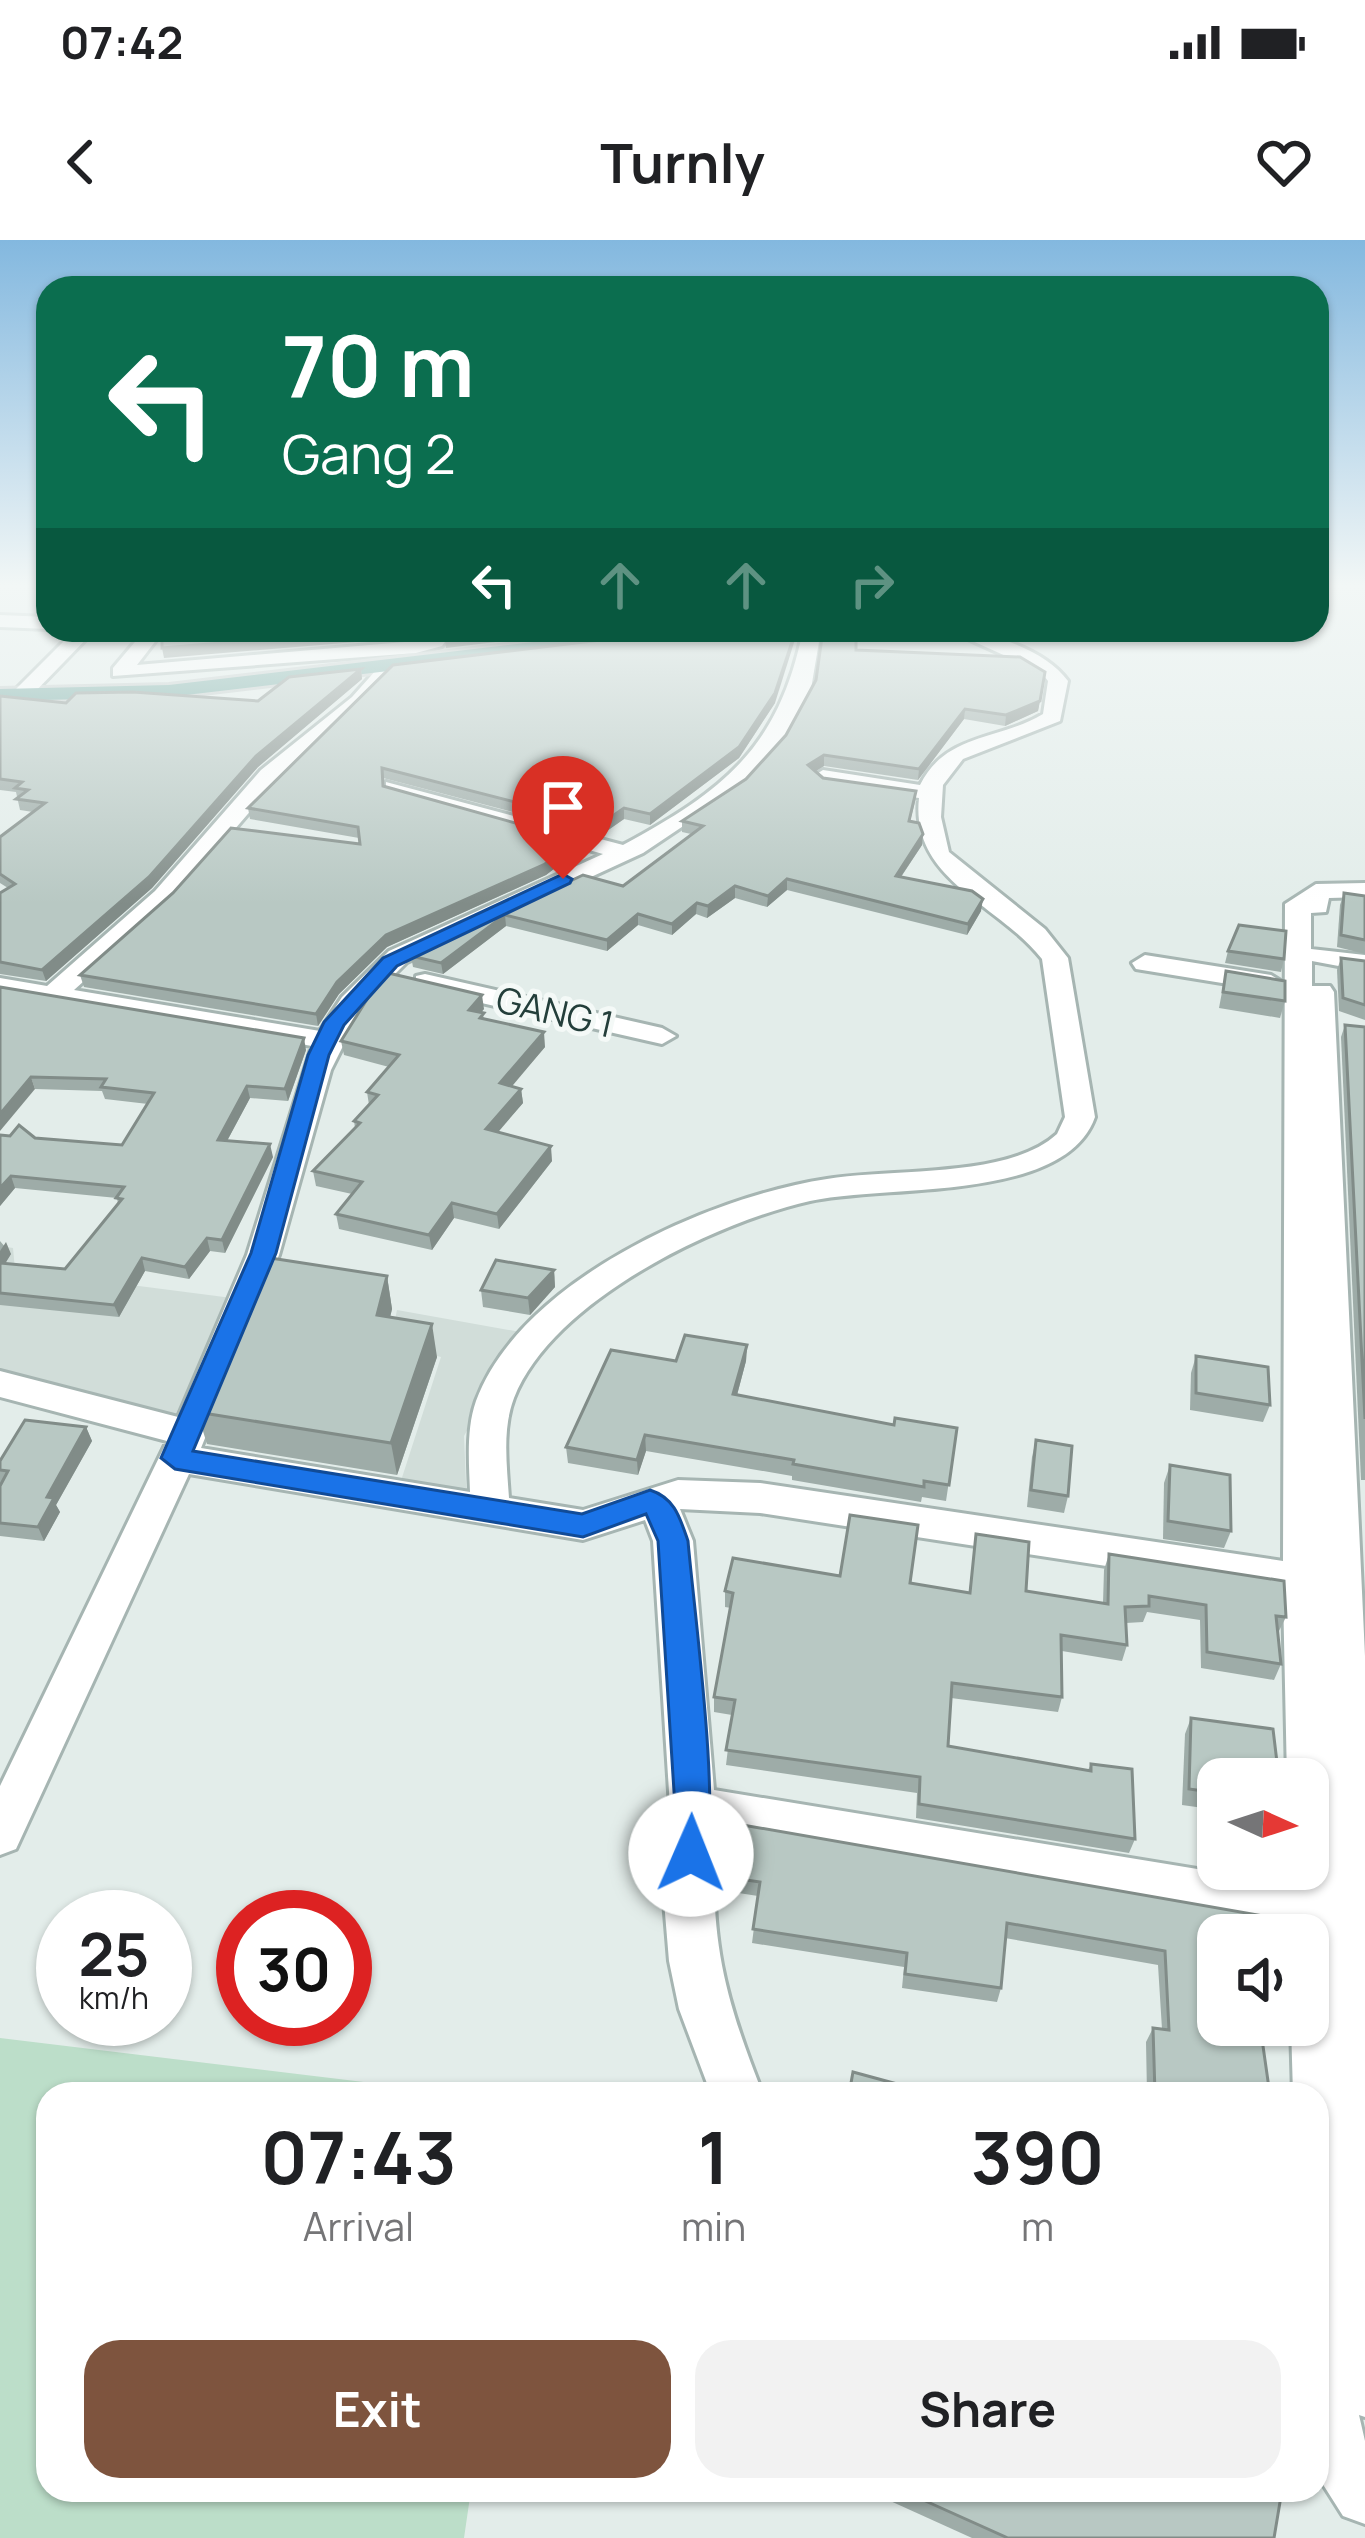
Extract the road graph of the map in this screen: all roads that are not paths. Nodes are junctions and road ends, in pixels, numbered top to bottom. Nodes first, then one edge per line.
1 (184, 689) edge
2 (368, 689) edge
3 (797, 689) edge
4 (1054, 689) edge
5 (11, 694) edge
6 (823, 777) edge
7 (394, 787) edge
8 (928, 793) junction
9 (622, 852) junction
10 (1345, 889) edge
11 (1144, 963) dead end
12 (1365, 963) edge
13 (378, 972) junction
14 (0, 986) edge
15 (51, 996) junction
16 (1320, 997) junction
17 (662, 1036) dead end
18 (324, 1040) junction
19 (0, 1384) edge
20 (181, 1446) junction
21 (1353, 1500) edge
22 (650, 1501) junction
23 (490, 1510) junction
24 (1303, 1580) junction
25 (693, 1807) junction
26 (0, 1834) edge
27 (1314, 1910) junction
28 (732, 2082) edge
29 (1319, 2082) edge
30 (1365, 2388) edge
31 (1329, 2412) edge
32 (1365, 2494) edge

1 - 5 main road
2 - 15 street
3 - 9 street
4 - 8 street
6 - 8 street
7 - 9 street
8 - 23 street
9 - 13 street
10 - 16 street
11 - 16 street
12 - 16 street
13 - 17 street, GANG 1
13 - 18 street
14 - 15 street
15 - 18 street
16 - 21 street
16 - 24 street
18 - 20 street
19 - 20 street
20 - 23 street
20 - 26 street
21 - 30 street
22 - 23 street
22 - 24 street
22 - 25 street
24 - 27 street
25 - 27 street
25 - 28 street
27 - 29 street
31 - 32 street

